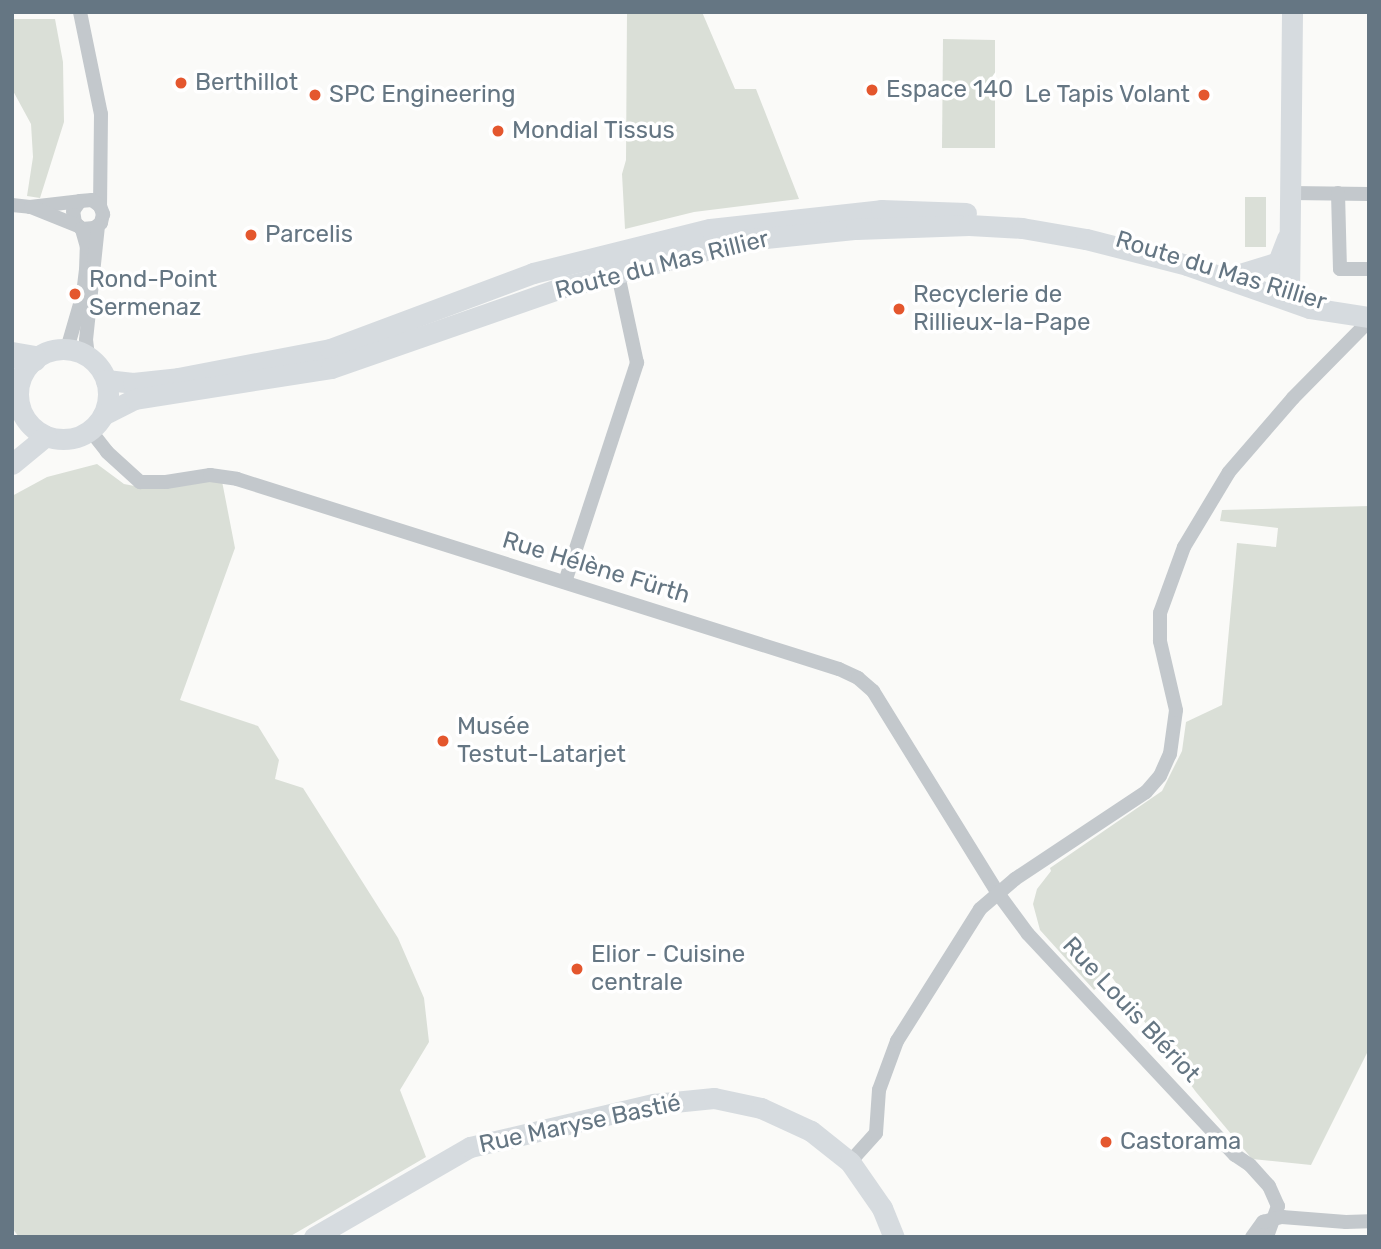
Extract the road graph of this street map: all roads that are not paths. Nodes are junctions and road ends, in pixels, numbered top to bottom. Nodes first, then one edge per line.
1 (80, 12) edge
2 (1292, 12) edge
3 (1291, 193) junction
4 (1338, 193) junction
5 (1369, 194) edge
6 (89, 202) junction
7 (12, 205) edge
8 (30, 207) junction
9 (98, 226) junction
10 (1289, 226) junction
11 (80, 227) junction
12 (615, 262) junction
13 (1369, 269) edge
14 (1243, 273) junction
15 (1290, 295) junction
16 (1363, 318) edge
17 (67, 349) junction
18 (88, 356) junction
19 (20, 370) edge
20 (106, 380) junction
21 (97, 422) junction
22 (46, 436) junction
23 (13, 463) edge
24 (565, 582) junction
25 (997, 892) junction
26 (850, 1162) junction
27 (1273, 1195) junction
28 (1276, 1219) junction
29 (1307, 1219) junction
30 (1369, 1221) edge
31 (1261, 1234) edge
32 (314, 1237) edge
33 (894, 1237) edge

1 - 6 street
2 - 3 main road
3 - 4 street
3 - 10 main road
4 - 5 street
4 - 13 street
6 - 8 street
6 - 9 street
6 - 11 street
7 - 8 street
8 - 11 street
9 - 11 street
9 - 18 street
10 - 14 main road
10 - 15 main road
11 - 17 street
12 - 14 main road, Route du Mas Rillier
12 - 15 main road, Route du Mas Rillier
12 - 20 main road, Route du Mas Rillier
12 - 21 main road, Route du Mas Rillier
12 - 24 street
14 - 15 main road, Route du Mas Rillier
15 - 16 main road, Route du Mas Rillier
16 - 25 street
17 - 18 main road
17 - 19 main road
18 - 20 main road
19 - 22 main road
20 - 21 main road
21 - 22 main road
21 - 24 street, Rue Hélène Fürth
22 - 23 main road
24 - 25 street, Rue Hélène Fürth
25 - 26 street
25 - 27 street, Rue Louis Blériot
26 - 32 main road, Rue Maryse Bastié
26 - 33 main road, Rue Maryse Bastié
27 - 28 street
27 - 29 street
28 - 29 street
28 - 31 street
29 - 30 street
29 - 31 street

